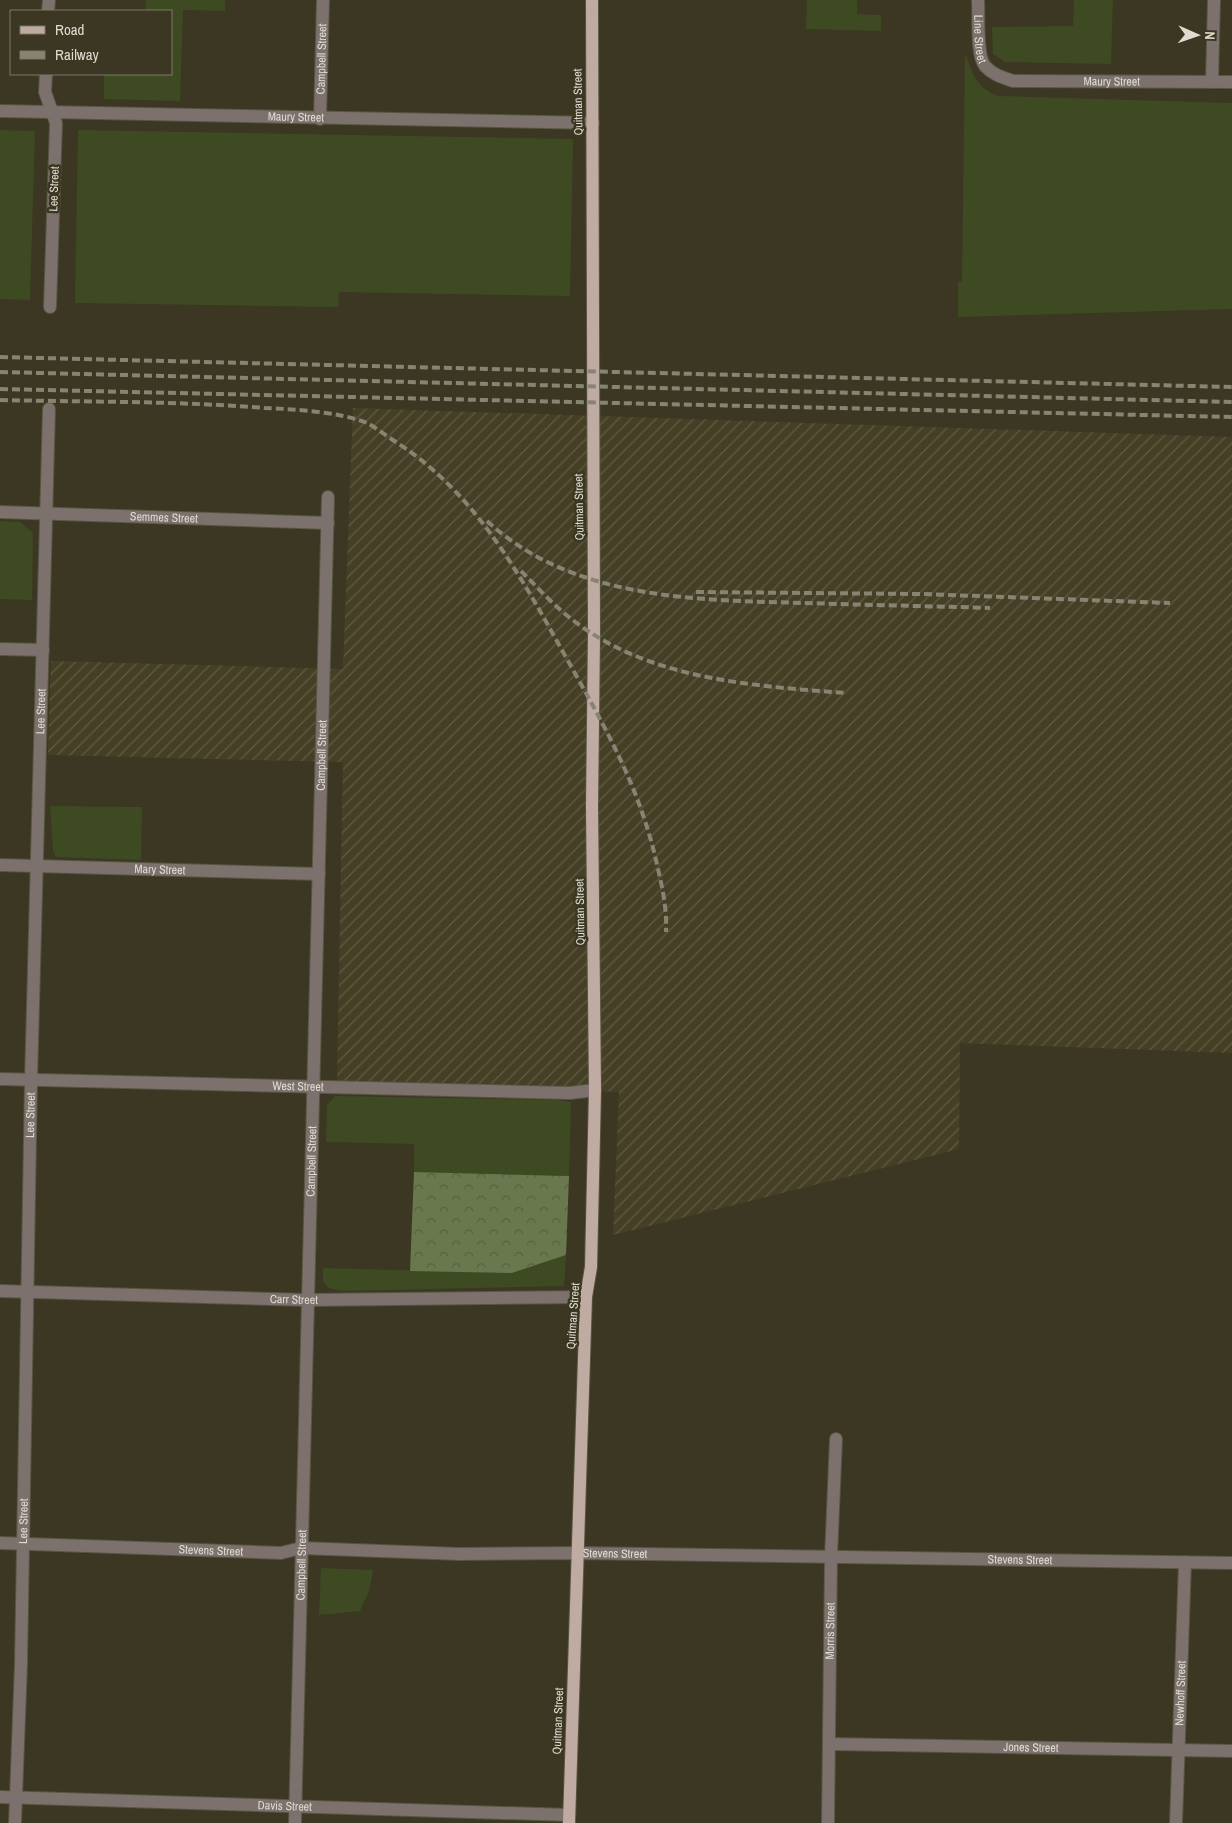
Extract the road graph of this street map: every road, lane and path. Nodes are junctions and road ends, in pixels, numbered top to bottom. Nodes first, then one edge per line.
1 (323, 0) edge
2 (592, 0) edge
3 (978, 0) edge
4 (1214, 0) edge
5 (993, 73) joint
6 (46, 75) edge
7 (1212, 82) junction
8 (1232, 82) edge
9 (0, 111) edge
10 (53, 112) junction
11 (320, 119) junction
12 (593, 123) junction
13 (50, 307) dead end
14 (49, 409) dead end
15 (328, 497) dead end
16 (0, 512) edge
17 (47, 513) junction
18 (328, 523) junction
19 (0, 649) edge
20 (43, 650) junction
21 (0, 865) edge
22 (37, 866) junction
23 (319, 874) junction
24 (0, 1079) edge
25 (31, 1080) junction
26 (313, 1087) junction
27 (595, 1090) junction
28 (0, 1291) edge
29 (27, 1292) junction
30 (586, 1297) junction
31 (307, 1300) junction
32 (836, 1439) dead end
33 (0, 1543) edge
34 (22, 1544) junction
35 (301, 1548) junction
36 (578, 1552) junction
37 (831, 1557) junction
38 (1185, 1562) junction
39 (1232, 1564) edge
40 (830, 1744) junction
41 (1179, 1749) junction
42 (1232, 1751) edge
43 (0, 1797) edge
44 (16, 1798) junction
45 (295, 1806) junction
46 (569, 1819) edge
47 (15, 1823) edge
48 (295, 1823) edge
49 (828, 1823) edge
50 (1176, 1823) edge

1 - 11 street, Campbell Street
2 - 12 main road, Quitman Street
3 - 5 street, Line Street
4 - 7 street
5 - 7 street, Maury Street
6 - 10 street, Lee Street
7 - 8 street, Maury Street
9 - 10 street, Maury Street
10 - 11 street, Maury Street
10 - 13 street, Lee Street
11 - 12 street, Maury Street
12 - 27 main road, Quitman Street
14 - 17 street, Lee Street
15 - 18 street, Campbell Street
16 - 17 street, Semmes Street
17 - 18 street, Semmes Street
17 - 20 street, Lee Street
18 - 23 street, Campbell Street
19 - 20 street
20 - 22 street, Lee Street
21 - 22 street, Mary Street
22 - 23 street, Mary Street
22 - 25 street, Lee Street
23 - 26 street, Campbell Street
24 - 25 street, West Street
25 - 26 street, West Street
25 - 29 street, Lee Street
26 - 27 street, West Street
26 - 31 street, Campbell Street
27 - 30 main road, Quitman Street
28 - 29 street, Carr Street
29 - 31 street, Carr Street
29 - 34 street, Lee Street
30 - 31 street, Carr Street
30 - 36 main road, Quitman Street
31 - 35 street, Campbell Street
32 - 37 street, Morris Street
33 - 34 street, Stevens Street
34 - 35 street, Stevens Street
34 - 44 street, Lee Street
35 - 36 street, Stevens Street
35 - 45 street, Campbell Street
36 - 37 street, Stevens Street
36 - 46 main road, Quitman Street
37 - 38 street, Stevens Street
37 - 40 street, Morris Street
38 - 39 street, Stevens Street
38 - 41 street, Newhoff Street
40 - 41 street, Jones Street
40 - 49 street, Morris Street
41 - 42 street, Jones Street
41 - 50 street, Newhoff Street
43 - 44 street, Davis Street
44 - 45 street, Davis Street
44 - 47 street, Lee Street
45 - 46 street, Davis Street
45 - 48 street, Campbell Street

